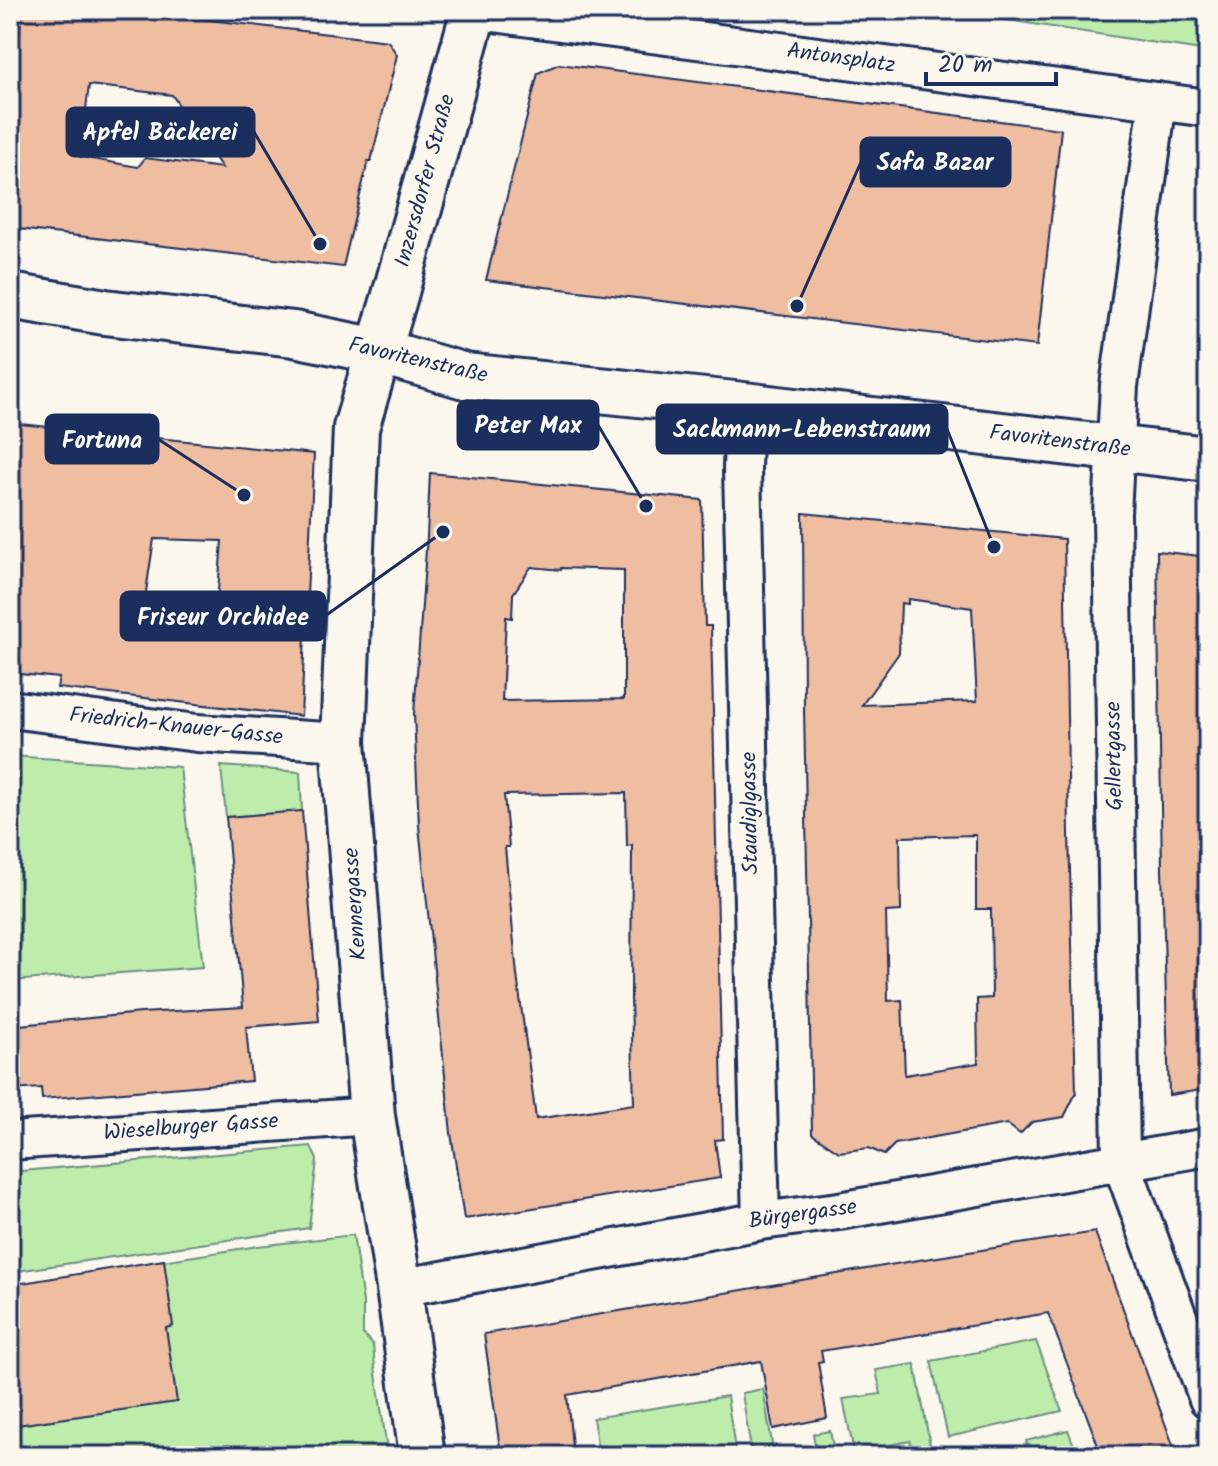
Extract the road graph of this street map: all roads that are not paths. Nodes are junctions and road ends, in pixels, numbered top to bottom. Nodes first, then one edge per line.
1 (473, 10) edge
2 (1158, 101) junction
3 (1208, 108) edge
4 (10, 296) edge
5 (378, 351) junction
6 (744, 405) junction
7 (1115, 449) junction
8 (1208, 459) edge
9 (10, 709) edge
10 (343, 742) junction
11 (372, 1116) junction
12 (10, 1141) edge
13 (1208, 1147) edge
14 (1121, 1161) junction
15 (761, 1221) junction
16 (399, 1288) junction
17 (1208, 1399) edge
18 (422, 1456) edge

1 - 2 street, Antonsplatz
1 - 5 street, Inzersdorfer Straße
2 - 3 street, Antonsplatz
2 - 7 street, Gellertgasse
4 - 5 street, Favoritenstraße
5 - 6 street, Favoritenstraße
5 - 10 street, Kennergasse
6 - 7 street, Favoritenstraße
6 - 15 street, Staudiglgasse
7 - 8 street, Favoritenstraße
7 - 14 street, Gellertgasse
9 - 10 street, Friedrich-Knauer-Gasse
10 - 11 street, Kennergasse
11 - 12 street, Wieselburger Gasse
11 - 16 street, Kennergasse
13 - 14 street, Bürgergasse
14 - 15 street, Bürgergasse
14 - 17 street, Gellertgasse
15 - 16 street, Bürgergasse
16 - 18 street, Kennergasse

